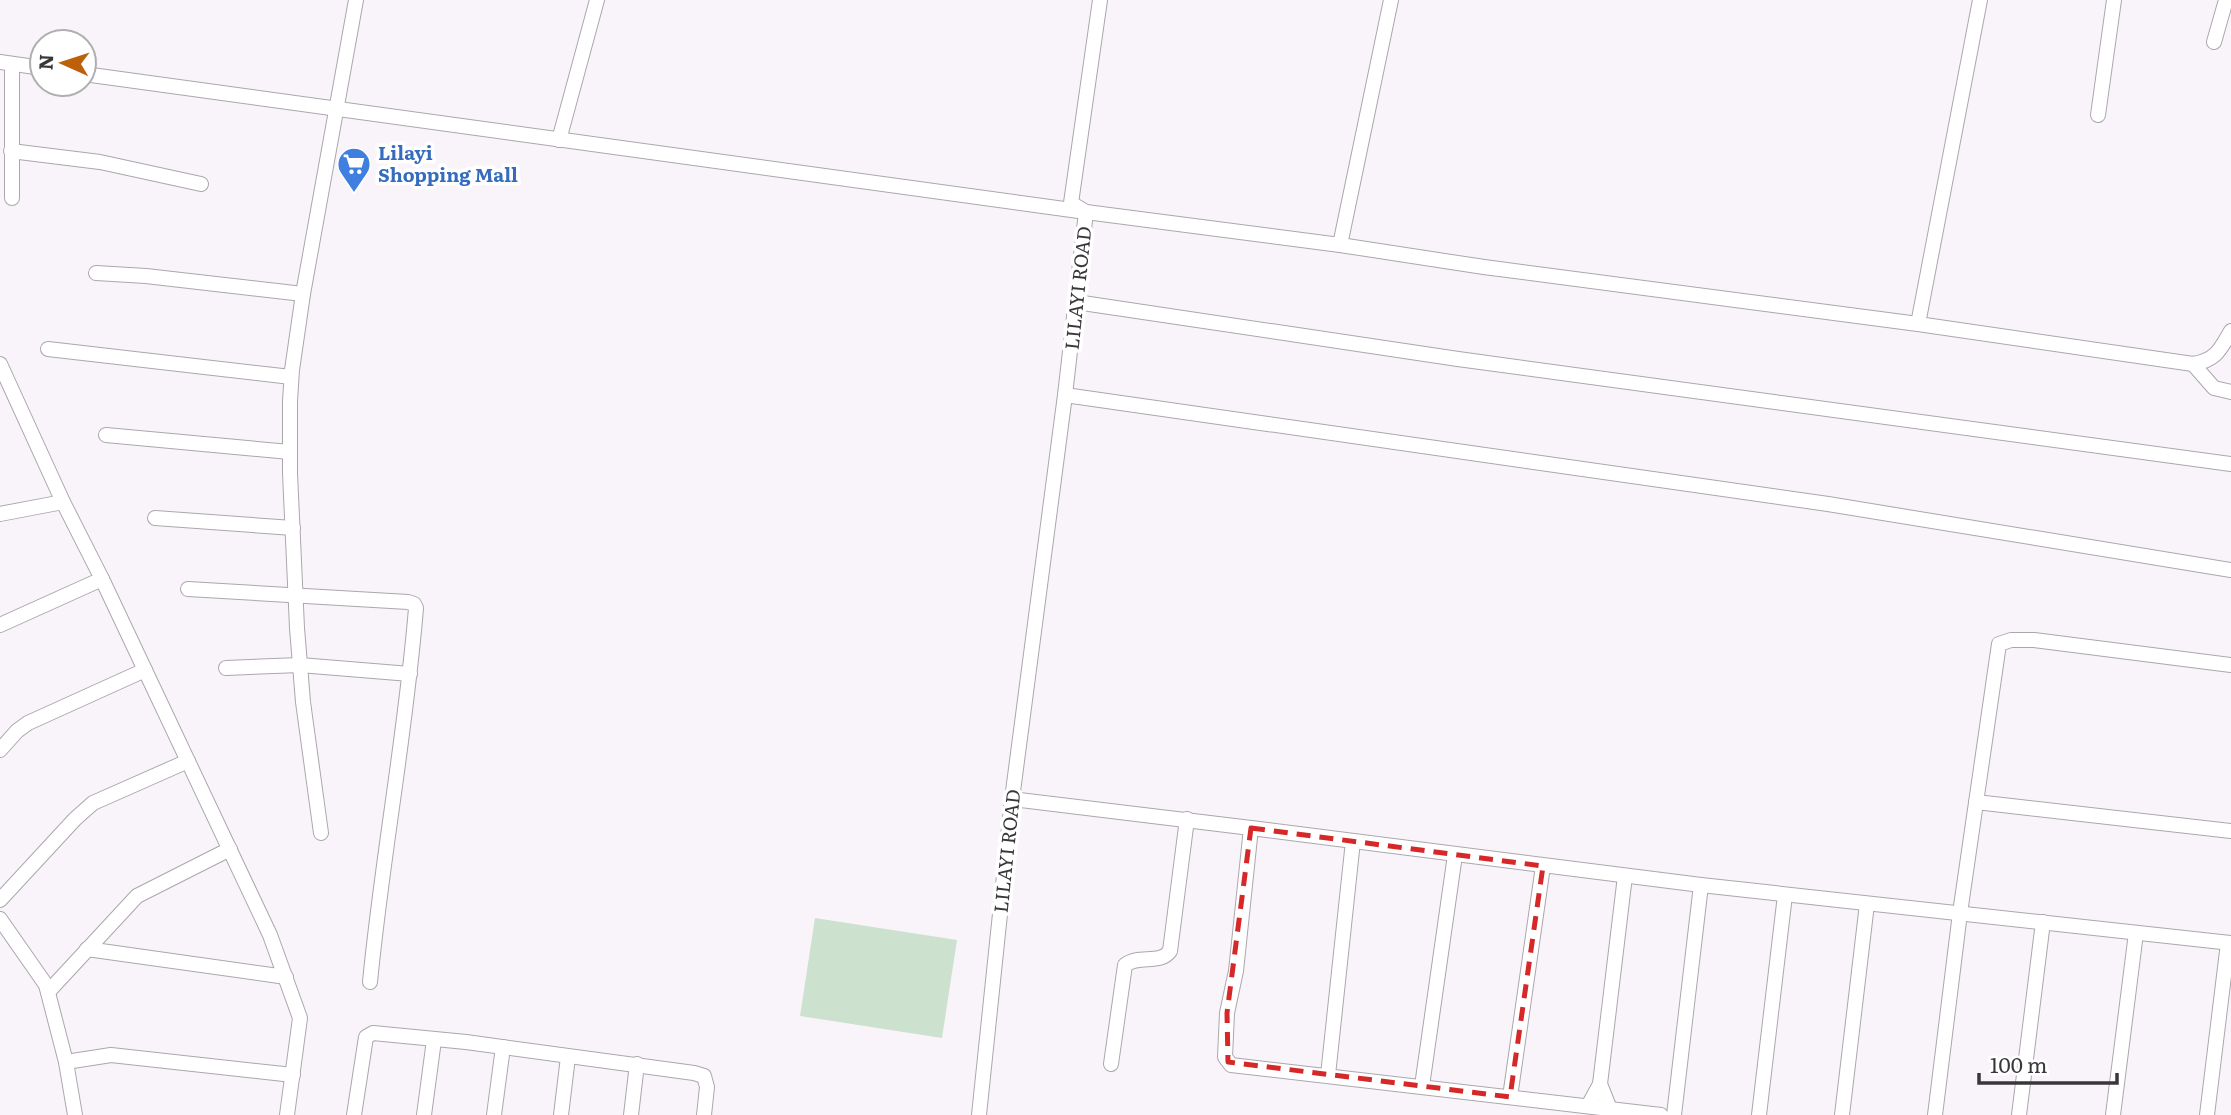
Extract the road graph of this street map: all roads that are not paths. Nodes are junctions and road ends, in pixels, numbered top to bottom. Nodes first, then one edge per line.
1 (356, 0) edge
2 (597, 0) edge
3 (1100, 0) edge
4 (1391, 0) edge
5 (1980, 0) edge
6 (2114, 0) edge
7 (2226, 0) edge
8 (2214, 42) dead end
9 (6, 63) edge
10 (28, 66) edge
11 (98, 76) edge
12 (337, 110) junction
13 (2098, 115) dead end
14 (559, 140) junction
15 (11, 151) junction
16 (201, 184) dead end
17 (12, 198) dead end
18 (1086, 212) junction
19 (1340, 245) junction
20 (96, 273) dead end
21 (303, 294) junction
22 (1076, 302) junction
23 (1918, 324) junction
24 (2231, 331) edge
25 (48, 349) dead end
26 (0, 364) edge
27 (2193, 364) junction
28 (291, 377) junction
29 (2231, 392) edge
30 (1066, 395) junction
31 (106, 435) dead end
32 (290, 452) junction
33 (2231, 464) edge
34 (63, 502) junction
35 (0, 514) edge
36 (155, 518) dead end
37 (293, 528) junction
38 (2231, 570) edge
39 (102, 579) junction
40 (188, 589) dead end
41 (295, 596) junction
42 (0, 625) edge
43 (300, 665) junction
44 (2231, 665) edge
45 (226, 668) dead end
46 (145, 670) junction
47 (410, 674) junction
48 (0, 750) edge
49 (188, 761) junction
50 (1012, 799) junction
51 (1976, 802) junction
52 (1187, 818) junction
53 (1251, 828) junction
54 (2231, 831) edge
55 (321, 833) dead end
56 (1353, 841) junction
57 (230, 849) junction
58 (1455, 855) junction
59 (1542, 866) junction
60 (1625, 876) junction
61 (1701, 885) junction
62 (1785, 895) junction
63 (0, 900) edge
64 (1867, 904) junction
65 (1960, 913) junction
66 (0, 919) edge
67 (2043, 922) junction
68 (2136, 933) junction
69 (2230, 943) edge
70 (87, 949) junction
71 (285, 977) junction
72 (370, 982) dead end
73 (48, 992) junction
74 (434, 1040) junction
75 (503, 1048) junction
76 (568, 1057) junction
77 (66, 1062) junction
78 (1111, 1064) dead end
79 (637, 1065) junction
80 (293, 1075) junction
81 (1328, 1075) junction
82 (1600, 1084) junction
83 (1422, 1086) junction
84 (1510, 1097) junction
85 (1588, 1106) junction
86 (1610, 1109) junction
87 (75, 1115) edge
88 (287, 1115) edge
89 (354, 1115) edge
90 (424, 1115) edge
91 (494, 1115) edge
92 (561, 1115) edge
93 (631, 1115) edge
94 (705, 1115) edge
95 (979, 1115) edge
96 (1661, 1115) edge
97 (1674, 1115) edge
98 (1759, 1115) edge
99 (1842, 1115) edge
100 (1936, 1115) edge
101 (2019, 1115) edge
102 (2113, 1115) edge
103 (2207, 1115) edge

1 - 12 street
2 - 14 street
3 - 18 street
4 - 19 street
5 - 23 street
6 - 13 street
7 - 8 street
9 - 10 street
9 - 15 street
11 - 12 street, LILAYI ROAD
12 - 14 street, LILAYI ROAD
12 - 21 street
14 - 18 street, LILAYI ROAD
15 - 16 street
15 - 17 street
18 - 19 street
18 - 22 street, LILAYI ROAD
19 - 23 street
20 - 21 street
21 - 28 street
22 - 30 street, LILAYI ROAD
22 - 33 street
23 - 27 street
24 - 27 street
25 - 28 street
26 - 34 street
27 - 29 street
28 - 32 street
30 - 38 street
30 - 50 street, LILAYI ROAD
31 - 32 street
32 - 37 street
34 - 35 street
34 - 39 street
36 - 37 street
37 - 41 street
39 - 42 street
39 - 46 street
40 - 41 street
41 - 43 street
41 - 47 street
43 - 45 street
43 - 47 street
43 - 55 street
44 - 51 street
46 - 48 street
46 - 49 street
47 - 72 street
49 - 57 street
49 - 63 street
50 - 52 street
50 - 95 street, LILAYI ROAD
51 - 54 street
51 - 65 street
52 - 53 street
52 - 78 street
53 - 56 street
53 - 81 street
56 - 58 street
56 - 81 street
57 - 70 street
57 - 71 street
58 - 59 street
58 - 83 street
59 - 60 street
59 - 84 street
60 - 61 street
60 - 82 street
61 - 62 street
61 - 97 street
62 - 64 street
62 - 98 street
64 - 65 street
64 - 99 street
65 - 67 street
65 - 100 street
66 - 73 street
67 - 68 street
67 - 101 street
68 - 69 street
68 - 102 street
69 - 103 street
70 - 71 street
70 - 73 street
71 - 80 street
73 - 77 street
74 - 75 street
74 - 89 street
74 - 90 street
75 - 76 street
75 - 91 street
76 - 79 street
76 - 92 street
77 - 80 street
77 - 87 street
79 - 93 street
79 - 94 street
80 - 88 street
81 - 83 street
82 - 85 street
82 - 86 street
83 - 84 street
84 - 85 street
85 - 86 street
86 - 96 street

